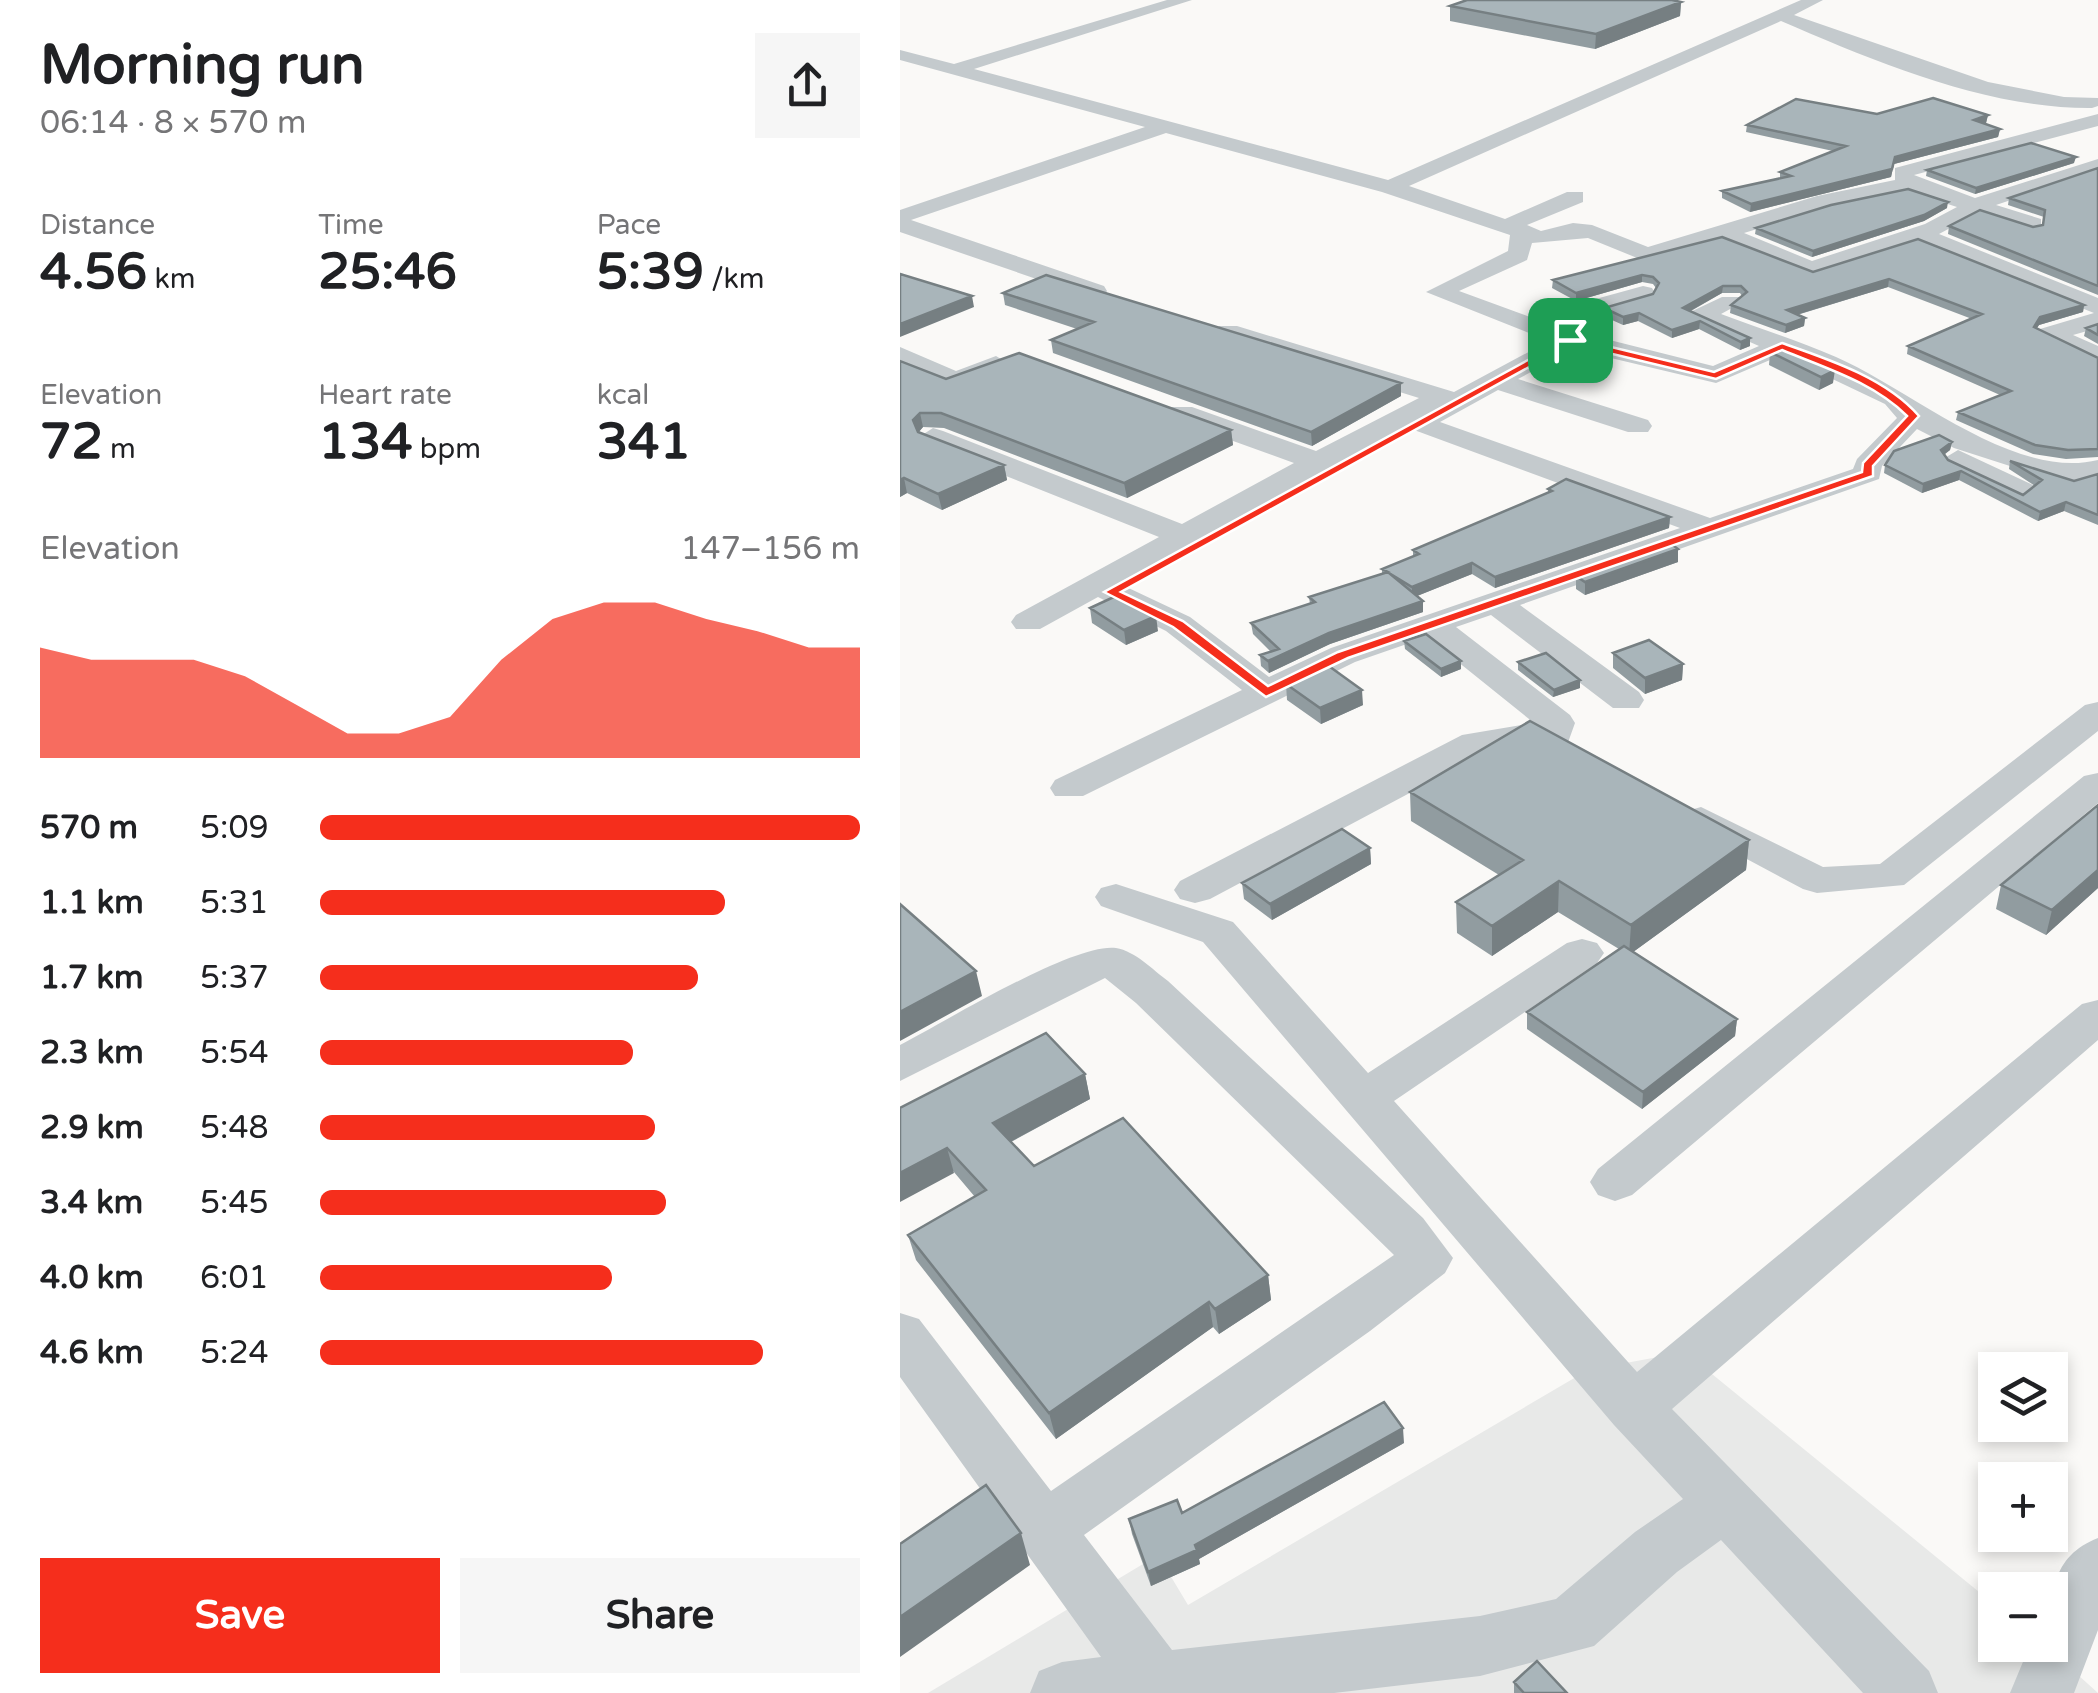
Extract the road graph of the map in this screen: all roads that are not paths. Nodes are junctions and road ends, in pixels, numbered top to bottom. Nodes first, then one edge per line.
1 (1184, 0) edge
2 (1815, 0) edge
3 (1780, 15) junction
4 (1736, 33) junction
5 (1828, 36) junction
6 (900, 55) edge
7 (956, 70) junction
8 (2096, 108) edge
9 (1167, 126) junction
10 (2098, 165) edge
11 (1908, 184) junction
12 (1390, 188) junction
13 (1575, 197) dead end
14 (1976, 206) junction
15 (900, 220) edge
16 (2034, 224) edge
17 (1514, 228) junction
18 (1723, 232) junction
19 (1918, 234) junction
20 (1643, 293) edge
21 (1120, 298) edge
22 (1731, 302) edge
23 (2098, 307) edge
24 (2098, 320) edge
25 (1196, 321) edge
26 (1532, 324) junction
27 (1570, 340) junction
28 (1782, 346) junction
29 (1020, 354) edge
30 (900, 355) edge
31 (2098, 356) edge
32 (1496, 380) junction
33 (1150, 402) edge
34 (1914, 416) junction
35 (1418, 424) junction
36 (1638, 426) dead end
37 (933, 437) edge
38 (1964, 442) junction
39 (1318, 462) junction
40 (2098, 469) edge
41 (2022, 491) edge
42 (1712, 529) junction
43 (1184, 536) junction
44 (1111, 592) junction
45 (1496, 603) junction
46 (1432, 624) junction
47 (1266, 692) junction
48 (1626, 700) dead end
49 (2098, 712) edge
50 (1553, 740) junction
51 (1588, 759) edge
52 (2098, 784) edge
53 (1069, 788) dead end
54 (1676, 806) edge
55 (1196, 890) dead end
56 (1116, 897) dead end
57 (1582, 953) dead end
58 (2098, 1015) edge
59 (900, 1065) edge
60 (1363, 1099) junction
61 (1616, 1182) dead end
62 (900, 1336) edge
63 (1634, 1408) junction
64 (1724, 1504) junction
65 (1044, 1528) junction
66 (2098, 1566) edge
67 (1157, 1682) junction
68 (1062, 1693) edge
69 (1906, 1693) edge
70 (2042, 1693) edge

1 - 7 street
2 - 3 street
3 - 4 street
3 - 5 street
4 - 5 street
4 - 12 street
5 - 8 street
6 - 7 street
7 - 9 street
8 - 11 street
9 - 12 street
9 - 15 street
10 - 14 street
11 - 14 street
11 - 18 street
12 - 17 street
13 - 17 street
14 - 16 street
14 - 19 street
15 - 21 street
17 - 18 street
17 - 26 street
18 - 19 street
19 - 23 street
20 - 26 street
22 - 28 street
24 - 31 street
25 - 39 street
26 - 27 street
27 - 28 street
27 - 32 street
28 - 34 street
29 - 30 street
32 - 35 street
32 - 36 street
33 - 39 street
34 - 38 street
34 - 42 street
35 - 42 street
35 - 44 street
37 - 43 street
38 - 40 street
38 - 41 street
39 - 43 street
42 - 45 street
43 - 44 street
44 - 47 street
45 - 46 street
45 - 48 street
46 - 47 street
46 - 50 street
47 - 53 street
49 - 54 street
50 - 51 street
50 - 55 street
52 - 61 street
56 - 60 street
57 - 60 street
58 - 63 street
59 - 65 street
60 - 63 street
62 - 65 street
63 - 64 street
64 - 67 street
64 - 69 street
65 - 67 street
66 - 70 street
67 - 68 street

